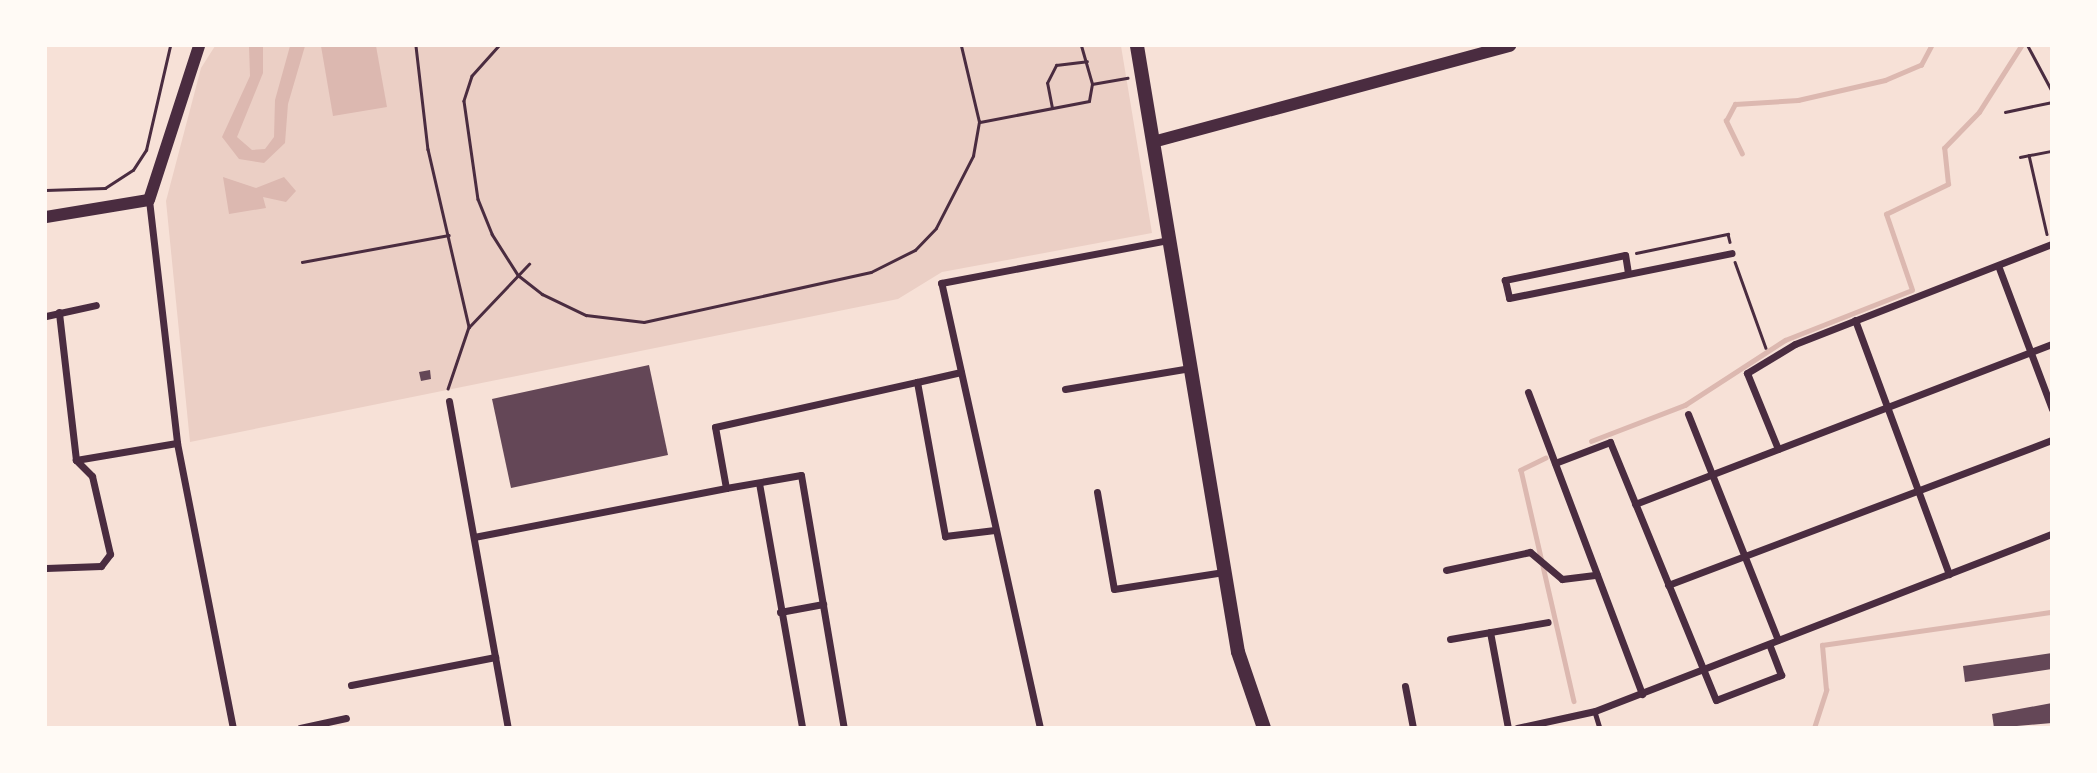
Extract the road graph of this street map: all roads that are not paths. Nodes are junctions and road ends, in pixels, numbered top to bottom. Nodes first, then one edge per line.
1 (199, 46) edge
2 (1138, 46) edge
3 (1502, 46) edge
4 (1153, 142) junction
5 (149, 200) junction
6 (46, 217) edge
7 (1170, 240) junction
8 (2050, 245) edge
9 (1732, 253) road end
10 (1999, 268) junction
11 (1628, 273) junction
12 (96, 304) dead end
13 (59, 312) junction
14 (46, 316) edge
15 (1855, 320) junction
16 (2052, 344) edge
17 (2030, 352) junction
18 (1191, 368) junction
19 (961, 372) junction
20 (917, 382) junction
21 (1065, 389) dead end
22 (1528, 392) dead end
23 (449, 401) road end
24 (1887, 407) junction
25 (2052, 409) edge
26 (1688, 414) dead end
27 (2052, 440) edge
28 (177, 443) junction
29 (1778, 449) junction
30 (76, 460) junction
31 (1555, 463) junction
32 (1712, 474) junction
33 (759, 483) junction
34 (726, 488) junction
35 (1918, 491) junction
36 (1097, 492) dead end
37 (1635, 504) junction
38 (995, 530) junction
39 (2052, 534) edge
40 (474, 537) junction
41 (1745, 556) junction
42 (46, 568) edge
43 (1446, 570) dead end
44 (1225, 572) junction
45 (1949, 574) junction
46 (1597, 575) junction
47 (1668, 585) junction
48 (823, 604) junction
49 (780, 611) junction
50 (1548, 622) dead end
51 (1490, 632) junction
52 (1450, 639) dead end
53 (1778, 640) junction
54 (1769, 644) junction
55 (495, 657) junction
56 (1703, 670) junction
57 (351, 685) dead end
58 (1405, 686) dead end
59 (1642, 694) junction
60 (1595, 711) junction
61 (346, 718) dead end
62 (233, 727) edge
63 (300, 727) edge
64 (508, 727) edge
65 (802, 727) edge
66 (844, 727) edge
67 (1040, 727) edge
68 (1264, 727) edge
69 (1413, 727) edge
70 (1508, 727) edge
71 (1517, 727) edge
72 (1600, 727) edge

1 - 5 street
2 - 4 main road
3 - 4 street
4 - 7 main road
5 - 6 street
5 - 28 street
7 - 18 main road
7 - 19 street
8 - 10 street
9 - 11 street
10 - 15 street
10 - 17 street
11 - 11 street
12 - 13 street
13 - 14 street
13 - 30 street
15 - 24 street
15 - 29 street
16 - 17 street
17 - 24 street
17 - 25 street
18 - 21 street
18 - 44 main road
19 - 20 street
19 - 38 street
20 - 34 street
20 - 38 street
22 - 31 street
23 - 40 street
24 - 29 street
24 - 35 street
26 - 32 street
27 - 35 street
28 - 30 street
28 - 62 street
29 - 32 street
30 - 42 street
31 - 37 street
31 - 46 street
32 - 37 street
32 - 41 street
33 - 34 street
33 - 48 street
33 - 49 street
34 - 40 street
35 - 41 street
35 - 45 street
36 - 44 street
37 - 47 street
38 - 67 street
39 - 45 street
40 - 55 street
41 - 47 street
41 - 53 street
43 - 46 street
44 - 68 main road
45 - 53 street
46 - 59 street
47 - 56 street
48 - 49 street
48 - 66 street
49 - 65 street
50 - 51 street
51 - 52 street
51 - 70 street
53 - 54 street
54 - 56 street
54 - 56 street
55 - 57 street
55 - 64 street
56 - 59 street
58 - 69 street
59 - 60 street
60 - 71 street
60 - 72 lane
61 - 63 street

